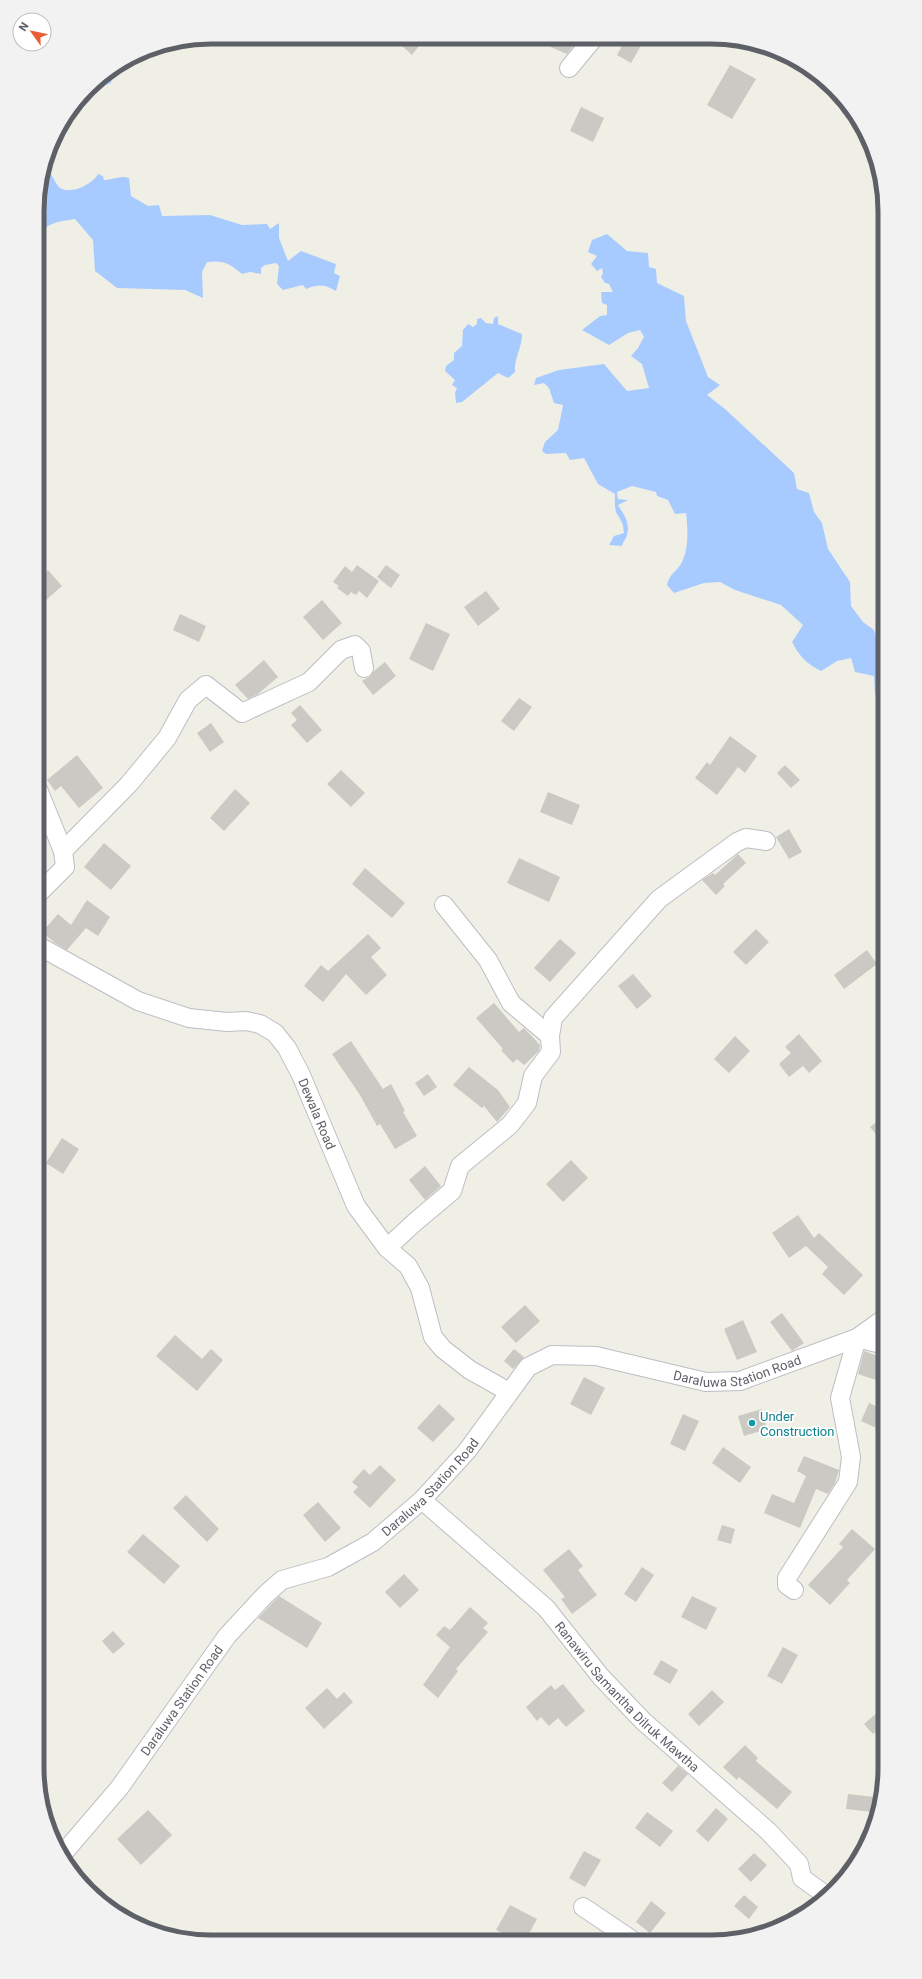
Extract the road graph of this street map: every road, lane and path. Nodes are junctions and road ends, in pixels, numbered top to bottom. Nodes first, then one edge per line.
1 (589, 44) edge
2 (569, 68) dead end
3 (364, 668) dead end
4 (44, 804) edge
5 (766, 841) dead end
6 (63, 851) junction
7 (44, 888) edge
8 (444, 905) dead end
9 (44, 949) edge
10 (550, 1036) junction
11 (387, 1248) junction
12 (878, 1323) edge
13 (857, 1338) junction
14 (878, 1343) edge
15 (509, 1392) junction
16 (422, 1500) junction
17 (794, 1590) dead end
18 (65, 1851) edge
19 (822, 1893) edge
20 (583, 1907) dead end
21 (620, 1935) edge

1 - 2 street
3 - 6 street
4 - 6 street
5 - 10 street
6 - 7 street
8 - 10 street
9 - 11 street, Dewala Road
10 - 11 street
11 - 15 street, Dewala Road
12 - 13 street, Daraluwa Station Road
13 - 14 street
13 - 15 street, Daraluwa Station Road
13 - 17 street
15 - 16 street, Daraluwa Station Road
16 - 18 street, Daraluwa Station Road
16 - 19 street, Ranawiru Samantha Dilruk Mawtha
20 - 21 street

